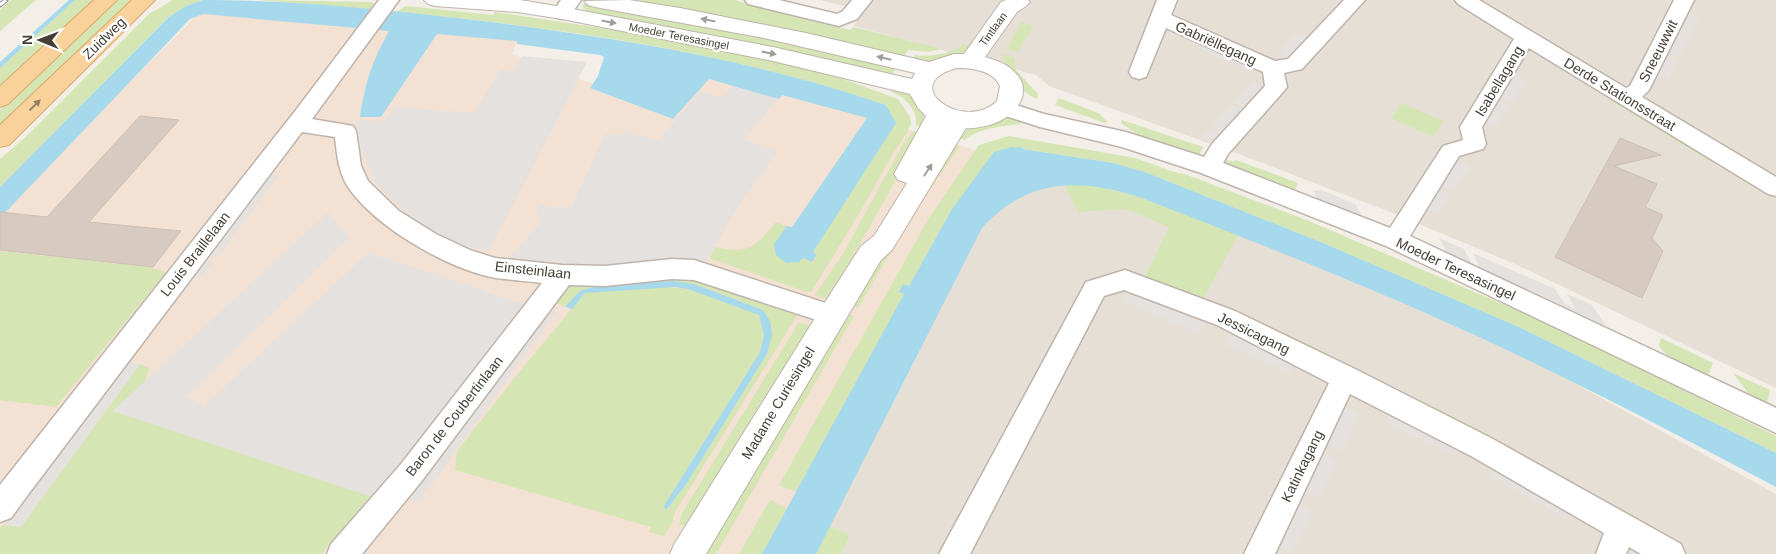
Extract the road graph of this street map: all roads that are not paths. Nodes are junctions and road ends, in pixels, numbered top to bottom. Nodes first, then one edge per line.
1 (106, 0) edge
2 (144, 0) edge
3 (435, 0) edge
4 (588, 0) edge
5 (755, 0) edge
6 (862, 0) edge
7 (1356, 0) edge
8 (1684, 0) edge
9 (388, 1) edge
10 (1020, 1) edge
11 (1477, 3) edge
12 (566, 6) edge
13 (1164, 9) edge
14 (1526, 36) junction
15 (971, 61) junction
16 (993, 67) junction
17 (1273, 68) junction
18 (1139, 72) dead end
19 (926, 79) junction
20 (1626, 97) junction
21 (0, 98) edge
22 (1008, 101) junction
23 (949, 117) junction
24 (296, 124) junction
25 (0, 139) edge
26 (1209, 167) junction
27 (1776, 188) edge
28 (1395, 240) junction
29 (562, 275) junction
30 (832, 314) junction
31 (1345, 378) junction
32 (1776, 421) edge
33 (0, 508) edge
34 (1622, 526) junction
35 (342, 554) edge
36 (687, 554) edge
37 (954, 554) edge
38 (1259, 554) edge
39 (1611, 554) edge
40 (1670, 554) edge

1 - 21 main road, Zuidweg
25 -> 2 main road, Zuidweg
3 - 12 street, Moeder Teresasingel
19 -> 4 street, Moeder Teresasingel
5 - 6 street
7 - 17 street
8 - 20 street, Sneeuwwit
9 - 24 street, Louis Braillelaan
10 - 15 street, Tintlaan
10 - 16 street, Tintlaan
11 - 14 street, Derde Stationsstraat
12 -> 19 street, Moeder Teresasingel
13 - 17 street, Gabriëllegang
13 - 18 street, Gabriëllegang
14 - 20 street, Derde Stationsstraat
14 - 28 street, Isabellagang
15 - 16 street
15 - 19 street
16 - 22 street
17 - 26 street
19 - 23 street
20 - 27 street, Derde Stationsstraat
22 - 23 street
22 - 26 street, Moeder Teresasingel
23 - 30 street, Madame Curiesingel
24 - 29 street, Einsteinlaan
24 - 33 street, Louis Braillelaan
26 - 28 street, Moeder Teresasingel
28 - 32 street, Moeder Teresasingel
29 - 30 street, Einsteinlaan
29 - 35 street, Baron de Coubertinlaan
30 - 36 street, Madame Curiesingel
31 - 34 street, Jessicagang
31 - 37 street, Jessicagang
31 - 38 street, Katinkagang
34 - 39 street
34 - 40 street, Jessicagang

